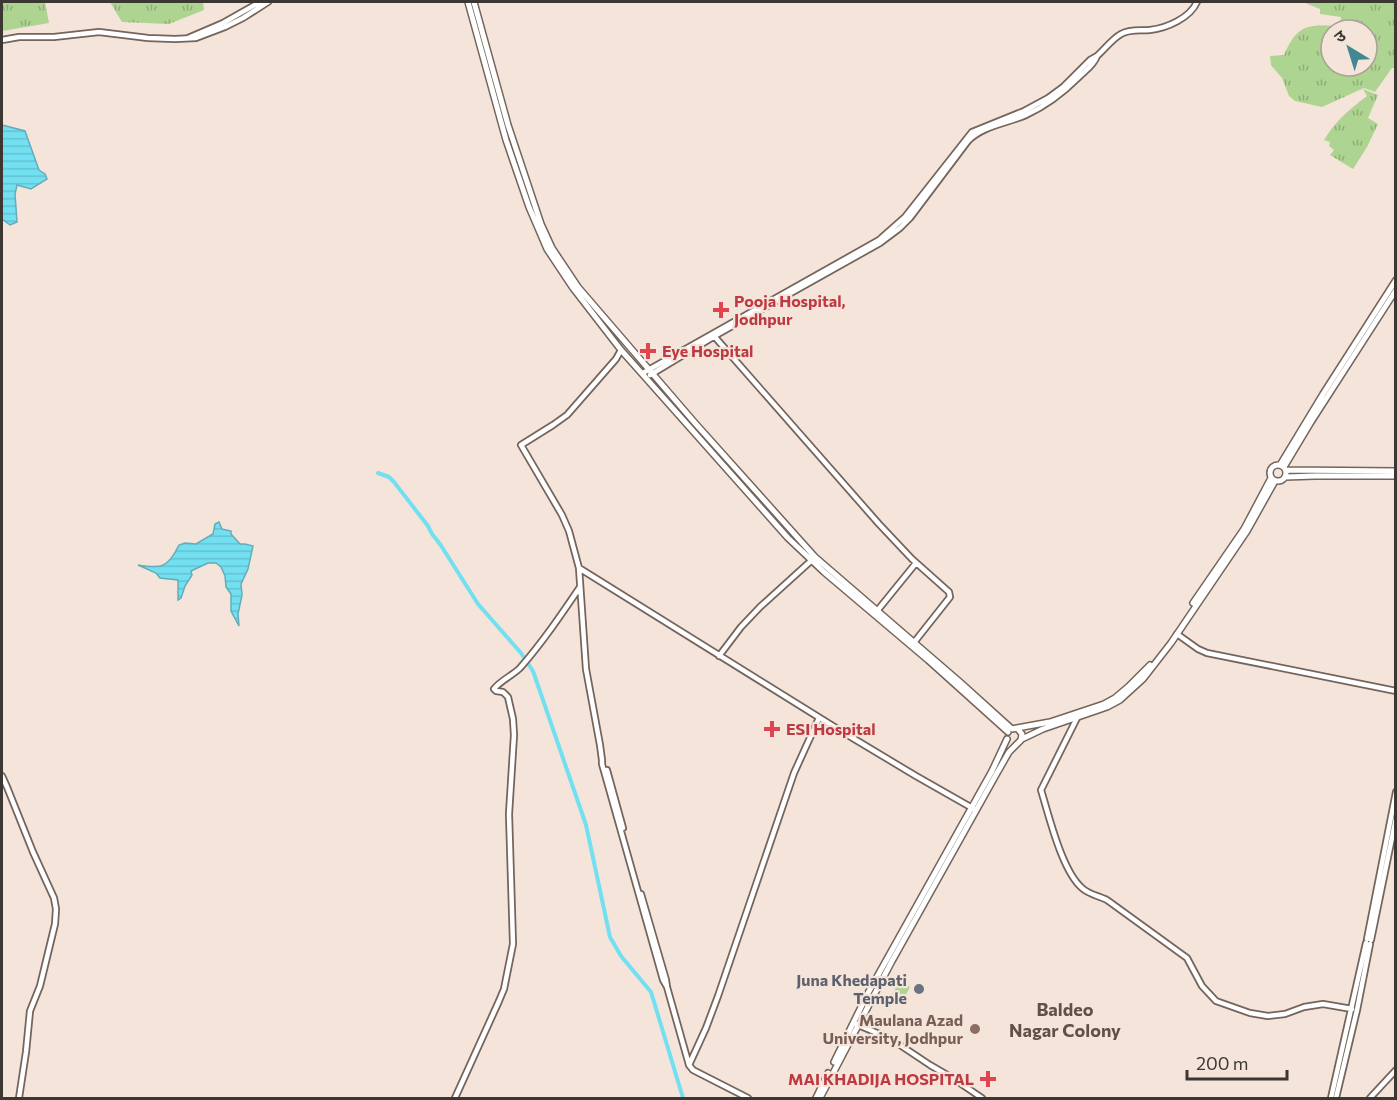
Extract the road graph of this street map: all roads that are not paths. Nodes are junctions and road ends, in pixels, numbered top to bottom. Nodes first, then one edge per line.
1 (260, 2) edge
2 (268, 2) edge
3 (468, 2) edge
4 (474, 2) edge
5 (1197, 2) edge
6 (188, 38) junction
7 (2, 40) edge
8 (1097, 56) junction
9 (1395, 280) edge
10 (1395, 290) edge
11 (714, 336) junction
12 (621, 350) junction
13 (648, 373) junction
14 (1284, 467) junction
15 (1395, 471) edge
16 (1395, 476) edge
17 (1285, 477) junction
18 (1273, 480) junction
19 (813, 559) junction
20 (916, 563) junction
21 (579, 568) junction
22 (580, 587) junction
23 (877, 611) junction
24 (1177, 634) junction
25 (913, 644) junction
26 (719, 657) junction
27 (1395, 691) edge
28 (819, 718) junction
29 (1077, 718) junction
30 (1011, 732) junction
31 (1021, 740) junction
32 (2, 776) edge
33 (1395, 792) edge
34 (974, 809) junction
35 (1395, 818) edge
36 (1369, 941) junction
37 (1352, 1009) junction
38 (856, 1024) junction
39 (689, 1065) junction
40 (1395, 1070) edge
41 (1335, 1092) junction
42 (19, 1098) edge
43 (455, 1098) edge
44 (748, 1098) edge
45 (818, 1098) edge
46 (984, 1098) edge
47 (1331, 1098) edge
48 (1336, 1098) edge
49 (1370, 1098) edge

1 - 6 street
2 - 6 street
3 - 12 main road
4 - 13 main road
5 - 8 street
6 - 7 street
8 - 11 street
8 - 13 street
9 - 14 main road
10 - 14 main road
11 - 13 street
11 - 20 street
12 - 13 main road
12 - 21 street
13 - 19 main road
14 - 15 main road
14 - 17 main road
14 - 18 main road
16 - 17 main road
17 - 18 main road
18 - 24 main road
18 - 30 main road
19 - 23 main road
19 - 25 main road
19 - 26 street
20 - 23 street
20 - 25 street
21 - 22 street
21 - 26 street
22 - 39 street
22 - 43 street
23 - 25 main road
24 - 27 street
24 - 29 main road
25 - 30 main road
26 - 28 street
28 - 34 street
28 - 39 street
29 - 31 main road
29 - 37 street
30 - 31 main road
30 - 31 main road
30 - 34 main road
31 - 34 main road
32 - 42 street
33 - 36 street
34 - 38 main road
35 - 36 street
36 - 37 street
36 - 41 street
37 - 41 street
38 - 45 main road
38 - 46 street
39 - 44 street
40 - 49 street
41 - 47 street
41 - 48 street

